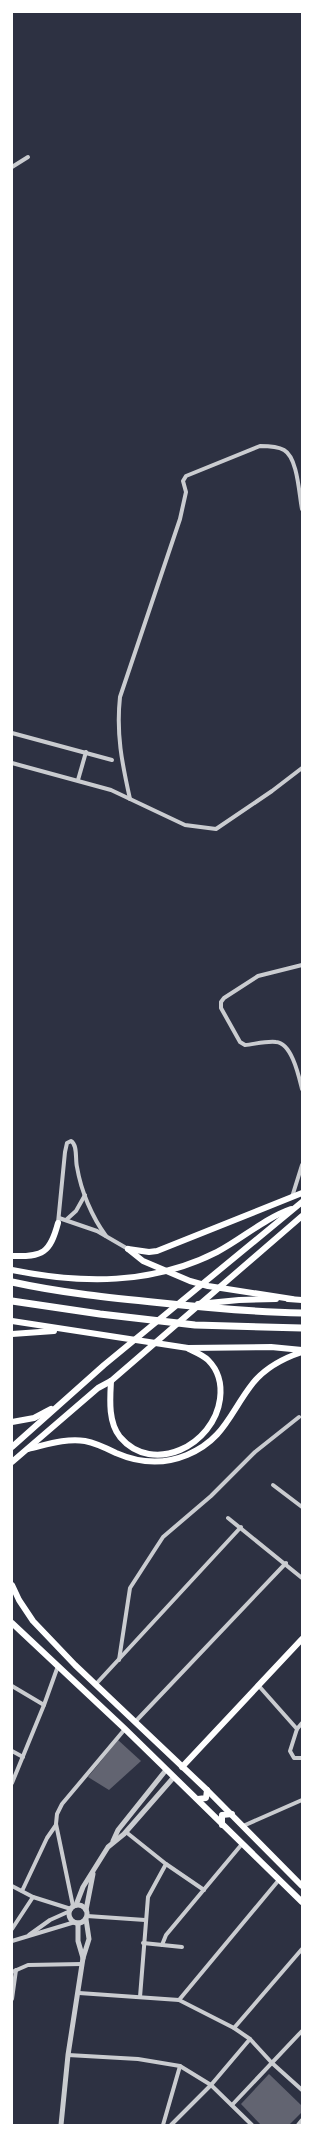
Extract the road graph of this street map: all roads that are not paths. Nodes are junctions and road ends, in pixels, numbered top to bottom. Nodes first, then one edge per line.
1 (28, 157) dead end
2 (12, 167) edge
3 (302, 509) edge
4 (12, 733) edge
5 (86, 752) junction
6 (112, 760) dead end
7 (12, 763) edge
8 (302, 768) edge
9 (78, 780) junction
10 (130, 798) junction
11 (302, 964) edge
12 (302, 1089) edge
13 (302, 1165) edge
14 (302, 1193) edge
15 (85, 1195) junction
16 (292, 1197) junction
17 (302, 1202) edge
18 (296, 1207) junction
19 (302, 1216) edge
20 (66, 1220) junction
21 (59, 1221) junction
22 (106, 1236) junction
23 (128, 1248) junction
24 (12, 1256) edge
25 (12, 1270) edge
26 (12, 1282) edge
27 (292, 1299) junction
28 (302, 1300) edge
29 (12, 1301) edge
30 (187, 1306) junction
31 (302, 1313) edge
32 (12, 1321) edge
33 (302, 1328) edge
34 (67, 1330) junction
35 (12, 1334) edge
36 (188, 1348) junction
37 (302, 1351) edge
38 (111, 1381) junction
39 (61, 1404) junction
40 (299, 1417) dead end
41 (12, 1422) edge
42 (12, 1447) edge
43 (26, 1450) junction
44 (12, 1462) edge
45 (273, 1485) dead end
46 (302, 1507) edge
47 (228, 1518) dead end
48 (240, 1527) junction
49 (286, 1564) junction
50 (302, 1578) edge
51 (12, 1585) edge
52 (12, 1595) edge
53 (19, 1600) junction
54 (12, 1622) edge
55 (302, 1639) edge
56 (119, 1660) junction
57 (58, 1666) junction
58 (96, 1684) junction
59 (258, 1685) junction
60 (12, 1686) edge
61 (44, 1705) junction
62 (135, 1722) junction
63 (302, 1723) edge
64 (297, 1728) junction
65 (125, 1729) junction
66 (12, 1751) edge
67 (23, 1757) junction
68 (302, 1758) edge
69 (182, 1767) junction
70 (166, 1770) junction
71 (173, 1778) junction
72 (12, 1783) edge
73 (207, 1790) junction
74 (198, 1799) junction
75 (301, 1802) edge
76 (232, 1814) junction
77 (56, 1824) junction
78 (222, 1825) junction
79 (244, 1826) junction
80 (126, 1832) junction
81 (113, 1841) junction
82 (242, 1844) junction
83 (166, 1864) junction
84 (93, 1873) junction
85 (278, 1881) junction
86 (12, 1886) edge
87 (302, 1886) edge
88 (204, 1890) junction
89 (22, 1892) junction
90 (33, 1897) junction
91 (302, 1902) edge
92 (72, 1908) junction
93 (86, 1910) junction
94 (86, 1917) junction
95 (145, 1920) junction
96 (76, 1922) junction
97 (12, 1929) edge
98 (29, 1935) junction
99 (12, 1941) edge
100 (143, 1943) junction
101 (162, 1945) junction
102 (182, 1947) dead end
103 (302, 1949) edge
104 (83, 1958) junction
105 (82, 1964) junction
106 (14, 1971) edge
107 (79, 1993) junction
108 (140, 1997) junction
109 (12, 1998) edge
110 (179, 2000) junction
111 (234, 2028) junction
112 (302, 2031) edge
113 (250, 2039) junction
114 (68, 2055) junction
115 (272, 2063) junction
116 (180, 2066) junction
117 (211, 2085) junction
118 (302, 2090) edge
119 (232, 2105) junction
120 (302, 2120) edge
121 (174, 2124) edge
122 (61, 2125) edge
123 (163, 2125) edge
124 (252, 2125) edge
125 (298, 2125) edge

1 - 2 street
3 - 10 street
4 - 5 street
5 - 6 street
5 - 9 street
7 - 9 street
8 - 10 street
9 - 10 street
11 - 12 street
13 - 16 street
14 - 16 main road
15 - 20 street
15 - 21 street
15 - 22 street
16 - 23 main road
17 - 18 main road
18 - 25 main road
18 - 39 main road
19 - 38 main road
20 - 21 street
20 - 22 street
21 - 24 main road
22 - 23 street
23 - 27 main road
26 - 30 highway
27 - 28 main road
27 - 30 main road
29 - 33 highway
30 - 31 highway
32 - 34 main road
34 - 35 main road
34 - 36 main road
36 - 37 main road
36 - 38 main road
37 - 43 main road
38 - 43 main road
39 - 41 main road
39 - 42 main road
40 - 56 street
43 - 44 main road
45 - 46 street
47 - 48 street
48 - 49 street
48 - 56 street
49 - 50 street
49 - 62 street
51 - 53 main road
52 - 53 main road
53 - 58 main road
54 - 57 main road
55 - 59 main road
56 - 58 street
57 - 61 street
57 - 65 main road
58 - 62 main road
59 - 64 street
59 - 69 main road
60 - 61 street
61 - 67 street
62 - 69 main road
63 - 64 street
64 - 68 street
65 - 70 main road
65 - 77 street
66 - 67 street
67 - 72 street
69 - 73 main road
70 - 71 main road
70 - 81 street
71 - 74 main road
71 - 80 street
73 - 74 main road
73 - 76 main road
74 - 78 main road
75 - 79 street
76 - 78 main road
76 - 79 main road
77 - 89 street
77 - 92 street
78 - 82 main road
79 - 87 main road
80 - 81 street
80 - 83 street
81 - 84 street
82 - 85 main road
82 - 88 street
83 - 88 street
83 - 95 street
84 - 92 street
84 - 93 street
85 - 91 main road
85 - 110 street
86 - 89 street
88 - 101 street
89 - 90 street
90 - 92 street
90 - 97 street
92 - 93 street
92 - 96 street
92 - 98 street
93 - 94 street
94 - 95 street
94 - 96 street
94 - 104 street
95 - 100 street
96 - 98 street
96 - 104 street
98 - 99 street
100 - 101 street
100 - 108 street
101 - 102 street
103 - 111 street
104 - 105 street
105 - 106 street
105 - 107 street
106 - 109 street
107 - 108 street
107 - 114 street
108 - 110 street
110 - 111 street
111 - 113 street
112 - 115 street
113 - 115 street
113 - 117 street
114 - 116 street
114 - 122 street
115 - 118 street
115 - 119 street
116 - 117 street
116 - 123 street
117 - 119 street
117 - 121 street
119 - 124 street
120 - 125 street

